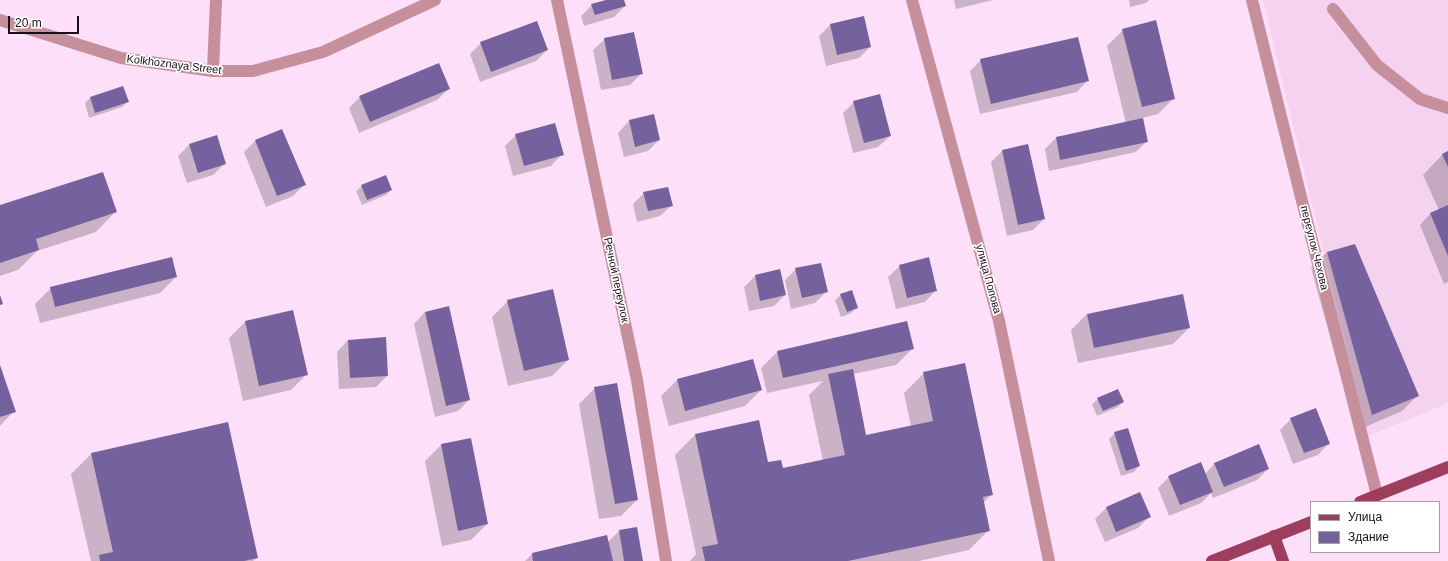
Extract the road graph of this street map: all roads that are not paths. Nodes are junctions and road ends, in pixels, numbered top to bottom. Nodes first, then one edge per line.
1 (216, 0) edge
2 (435, 0) edge
3 (557, 0) edge
4 (912, 0) edge
5 (1252, 0) edge
6 (1333, 9) dead end
7 (0, 20) edge
8 (213, 72) junction
9 (1448, 108) edge
10 (1448, 466) edge
11 (1377, 495) junction
12 (1362, 501) edge
13 (1310, 522) edge
14 (1274, 536) junction
15 (666, 561) edge
16 (1049, 561) edge
17 (1212, 561) edge
18 (1283, 561) edge

1 - 8 street
2 - 8 street, Kolkhoznaya Street
3 - 15 street, Речной переулок
4 - 16 street, улица Попова
5 - 11 street, переулок Чехова
6 - 9 street
7 - 8 street, Kolkhoznaya Street
10 - 11 main road
11 - 12 main road
13 - 14 main road
14 - 17 main road
14 - 18 main road

